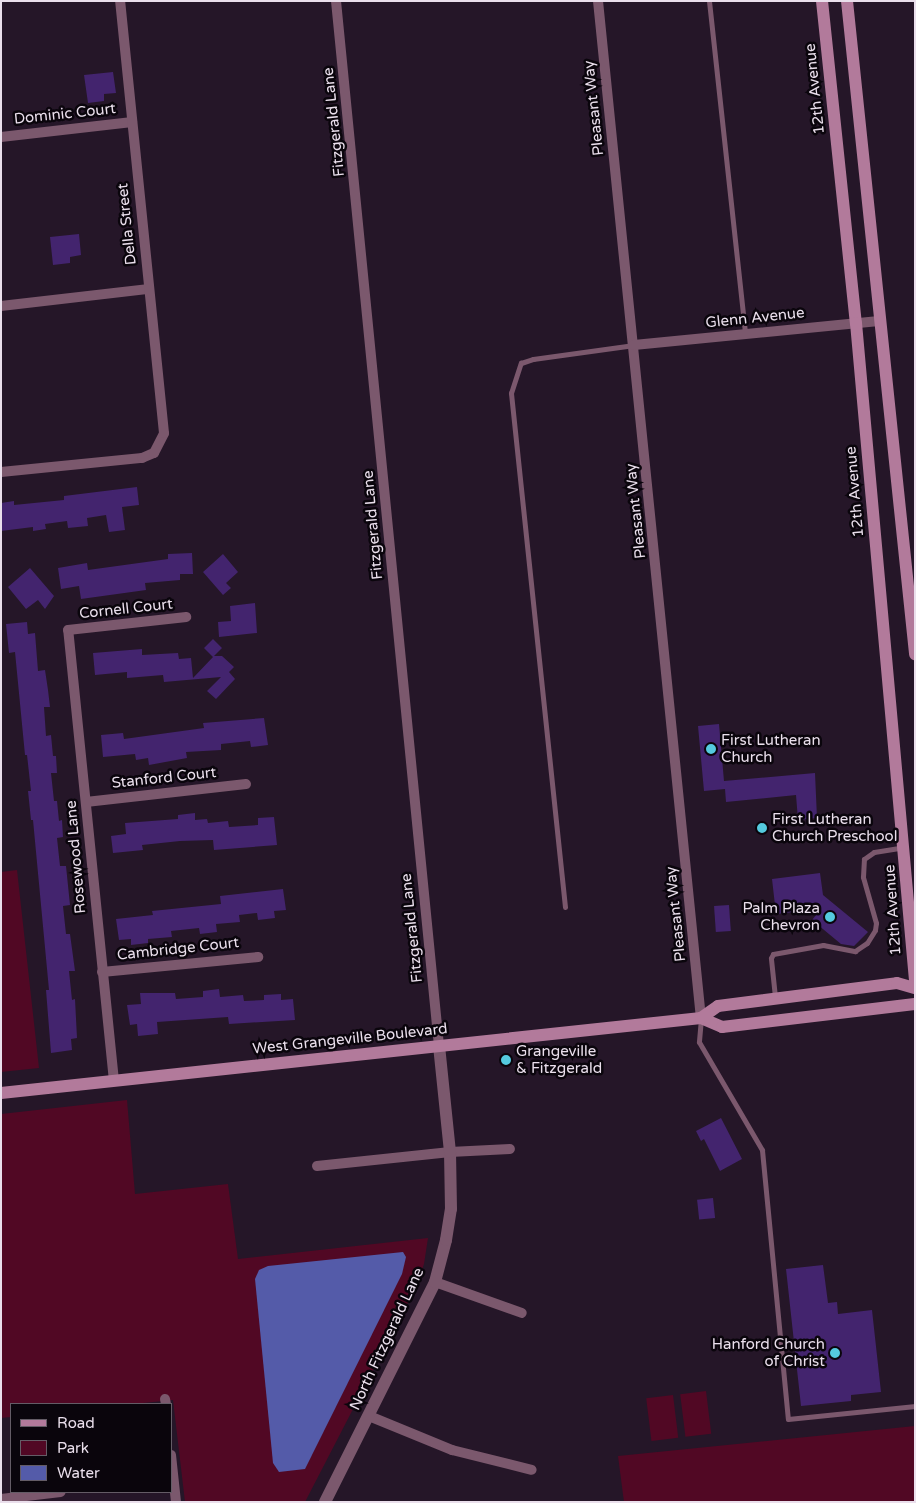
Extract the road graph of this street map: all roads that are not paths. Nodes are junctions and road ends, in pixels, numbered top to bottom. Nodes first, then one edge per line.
1 (120, 1) edge
2 (336, 1) edge
3 (598, 1) edge
4 (710, 1) edge
5 (822, 1) edge
6 (847, 1) edge
7 (132, 122) junction
8 (1, 136) edge
9 (149, 289) junction
10 (1, 306) edge
11 (879, 320) junction
12 (856, 323) junction
13 (746, 334) junction
14 (634, 345) junction
15 (1, 472) edge
16 (186, 618) dead end
17 (68, 630) joint
18 (915, 654) edge
19 (246, 784) dead end
20 (86, 802) junction
21 (904, 847) junction
22 (565, 907) dead end
23 (258, 957) dead end
24 (102, 972) junction
25 (915, 980) edge
26 (915, 988) edge
27 (775, 999) junction
28 (915, 1004) edge
29 (702, 1018) junction
30 (439, 1045) junction
31 (114, 1081) junction
32 (1, 1093) edge
33 (510, 1149) dead end
34 (450, 1152) junction
35 (317, 1166) dead end
36 (435, 1282) junction
37 (522, 1313) dead end
38 (915, 1406) edge
39 (369, 1416) junction
40 (532, 1470) dead end
41 (172, 1479) edge
42 (51, 1493) edge
43 (1, 1498) edge
44 (176, 1502) edge
45 (325, 1502) edge

1 - 7 street, Della Street
2 - 30 street, Fitzgerald Lane
3 - 14 street, Pleasant Way
4 - 13 lane
5 - 12 main road, 12th Avenue
6 - 11 main road
7 - 8 street, Dominic Court
7 - 9 street, Della Street
9 - 10 street
9 - 15 street, Della Street
11 - 12 street, Glenn Avenue
11 - 18 main road
12 - 13 street, Glenn Avenue
12 - 21 main road, 12th Avenue
13 - 14 street, Glenn Avenue
14 - 22 lane
14 - 29 street, Pleasant Way
16 - 17 street, Cornell Court
17 - 20 street, Rosewood Lane
19 - 20 street, Stanford Court
20 - 24 street, Rosewood Lane
21 - 25 main road, 12th Avenue
21 - 27 lane
23 - 24 street, Cambridge Court
24 - 31 street, Rosewood Lane
26 - 27 main road, West Grangeville Boulevard
27 - 29 main road, West Grangeville Boulevard
28 - 29 main road, West Grangeville Boulevard
29 - 30 main road, West Grangeville Boulevard
29 - 38 lane
30 - 31 main road, West Grangeville Boulevard
30 - 34 street, North Fitzgerald Lane
31 - 32 main road, West Grangeville Boulevard
33 - 34 street
34 - 35 street
34 - 36 street, North Fitzgerald Lane
36 - 37 street
36 - 39 street, North Fitzgerald Lane
39 - 40 street
39 - 45 street, North Fitzgerald Lane
41 - 44 street
42 - 43 street

